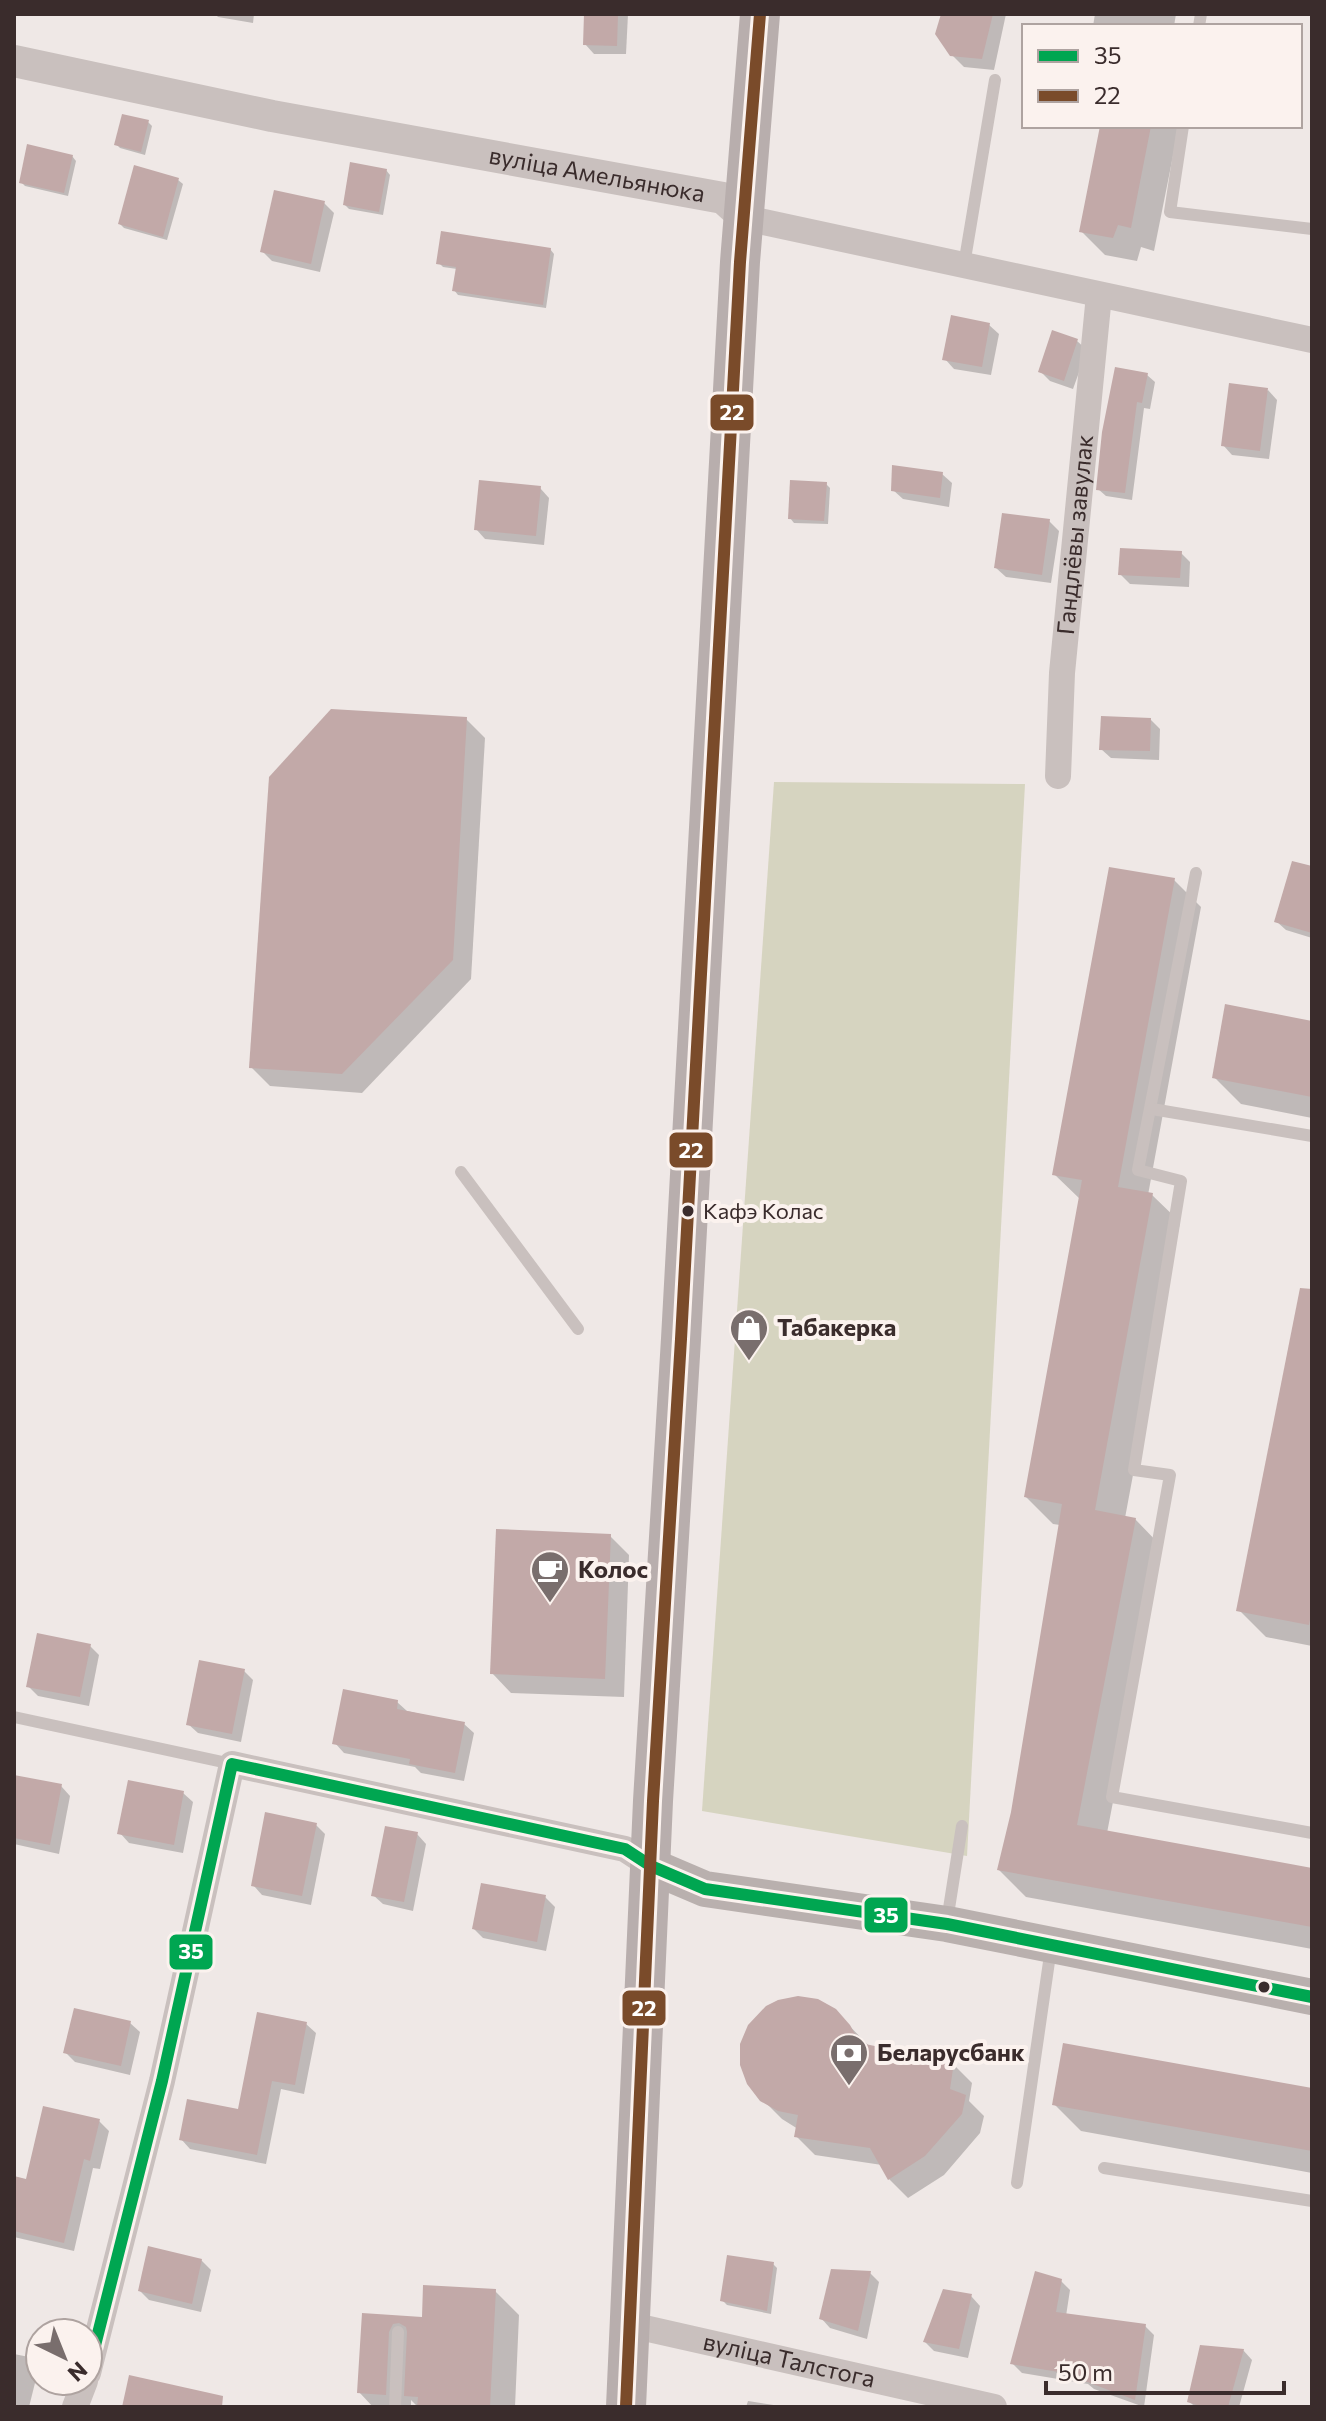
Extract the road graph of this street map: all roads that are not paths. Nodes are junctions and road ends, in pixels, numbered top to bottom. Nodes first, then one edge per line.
1 (760, 14) edge
2 (14, 61) edge
3 (995, 80) dead end
4 (1183, 128) edge
5 (745, 218) junction
6 (1312, 229) edge
7 (964, 265) junction
8 (1099, 295) junction
9 (1312, 340) edge
10 (1058, 776) dead end
11 (1196, 873) dead end
12 (1152, 1109) junction
13 (1312, 1136) edge
14 (461, 1172) dead end
15 (578, 1329) dead end
16 (14, 1717) edge
17 (232, 1764) junction
18 (962, 1826) dead end
19 (1312, 1833) edge
20 (651, 1866) junction
21 (947, 1924) junction
22 (1051, 1945) junction
23 (1312, 1997) edge
24 (1104, 2168) dead end
25 (1017, 2183) dead end
26 (1312, 2201) edge
27 (102, 2317) edge
28 (631, 2325) junction
29 (398, 2332) dead end
30 (395, 2407) edge
31 (626, 2407) edge
32 (994, 2407) edge

1 - 5 main road
2 - 5 street, вуліца Амельянюка
3 - 7 lane
4 - 6 lane
5 - 7 street, вуліца Амельянюка
5 - 20 main road
7 - 8 street, вуліца Амельянюка
8 - 9 street, вуліца Амельянюка
8 - 10 street, Гандлёвы завулак
11 - 12 lane
12 - 13 lane
12 - 19 lane
14 - 15 lane
16 - 17 lane
17 - 20 street
17 - 27 street
18 - 21 lane
20 - 21 main road
20 - 28 main road
21 - 22 main road
22 - 23 main road
22 - 25 lane
24 - 26 lane
28 - 31 main road
28 - 32 street, вуліца Талстога
29 - 30 lane

